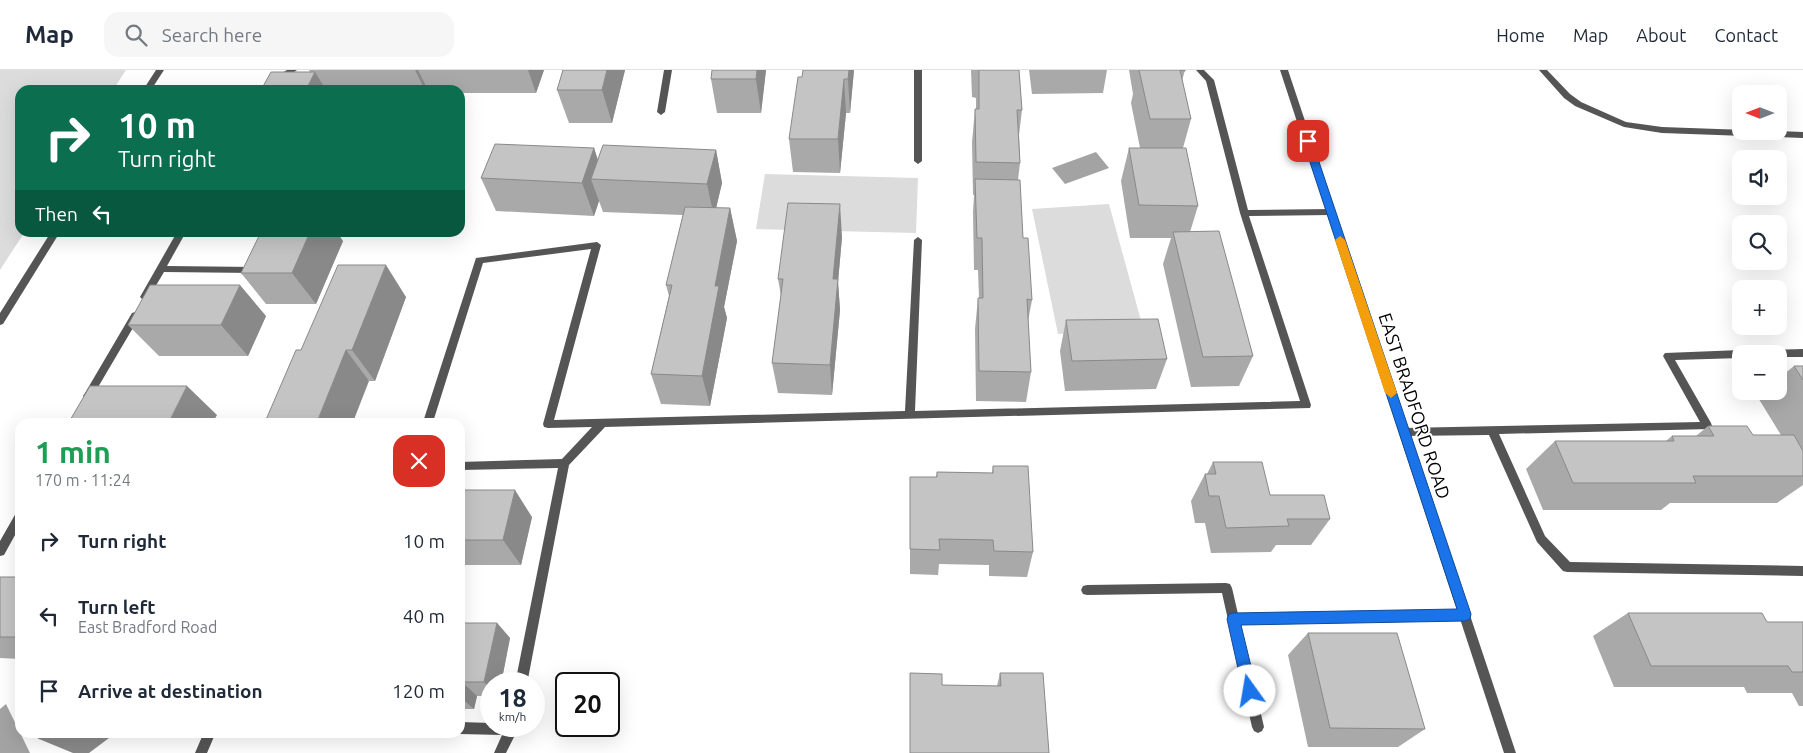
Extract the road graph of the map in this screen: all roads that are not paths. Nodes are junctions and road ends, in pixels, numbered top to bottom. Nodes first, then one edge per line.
1 (160, 70) edge
2 (293, 70) edge
3 (668, 70) edge
4 (918, 70) edge
5 (1200, 70) edge
6 (1284, 70) edge
7 (1543, 70) edge
8 (150, 85) edge
9 (272, 85) edge
10 (660, 112) dead end
11 (1803, 135) edge
12 (918, 161) dead end
13 (1331, 212) junction
14 (1244, 213) junction
15 (53, 237) edge
16 (179, 237) edge
17 (918, 240) dead end
18 (161, 269) junction
19 (269, 270) edge
20 (0, 321) edge
21 (1787, 353) edge
22 (1803, 353) edge
23 (1732, 354) edge
24 (83, 406) edge
25 (910, 415) junction
26 (429, 418) edge
27 (602, 423) junction
28 (1492, 431) junction
29 (1404, 432) junction
30 (564, 463) junction
31 (465, 466) edge
32 (15, 525) edge
33 (0, 551) edge
34 (1803, 571) edge
35 (1087, 590) dead end
36 (1465, 614) junction
37 (1233, 619) junction
38 (523, 672) edge
39 (465, 728) edge
40 (480, 728) edge
41 (1258, 728) dead end
42 (508, 737) edge
43 (207, 738) edge
44 (201, 753) edge
45 (500, 753) edge
46 (1510, 753) edge

1 - 8 street
2 - 9 street
3 - 10 street
4 - 12 street
5 - 14 street
6 - 13 street, EAST BRADFORD ROAD
7 - 11 street
13 - 14 street
13 - 29 street, EAST BRADFORD ROAD
14 - 25 street
15 - 20 street
16 - 18 street
17 - 25 street
18 - 19 street
18 - 24 street
21 - 22 street
23 - 28 street
25 - 27 street
26 - 27 street
27 - 30 street
28 - 29 street
28 - 34 street
29 - 36 street, EAST BRADFORD ROAD
30 - 31 street
30 - 38 street
32 - 33 street
35 - 37 street
36 - 37 street
36 - 46 street, EAST BRADFORD ROAD
37 - 41 street
39 - 40 street
42 - 45 street
43 - 44 street

